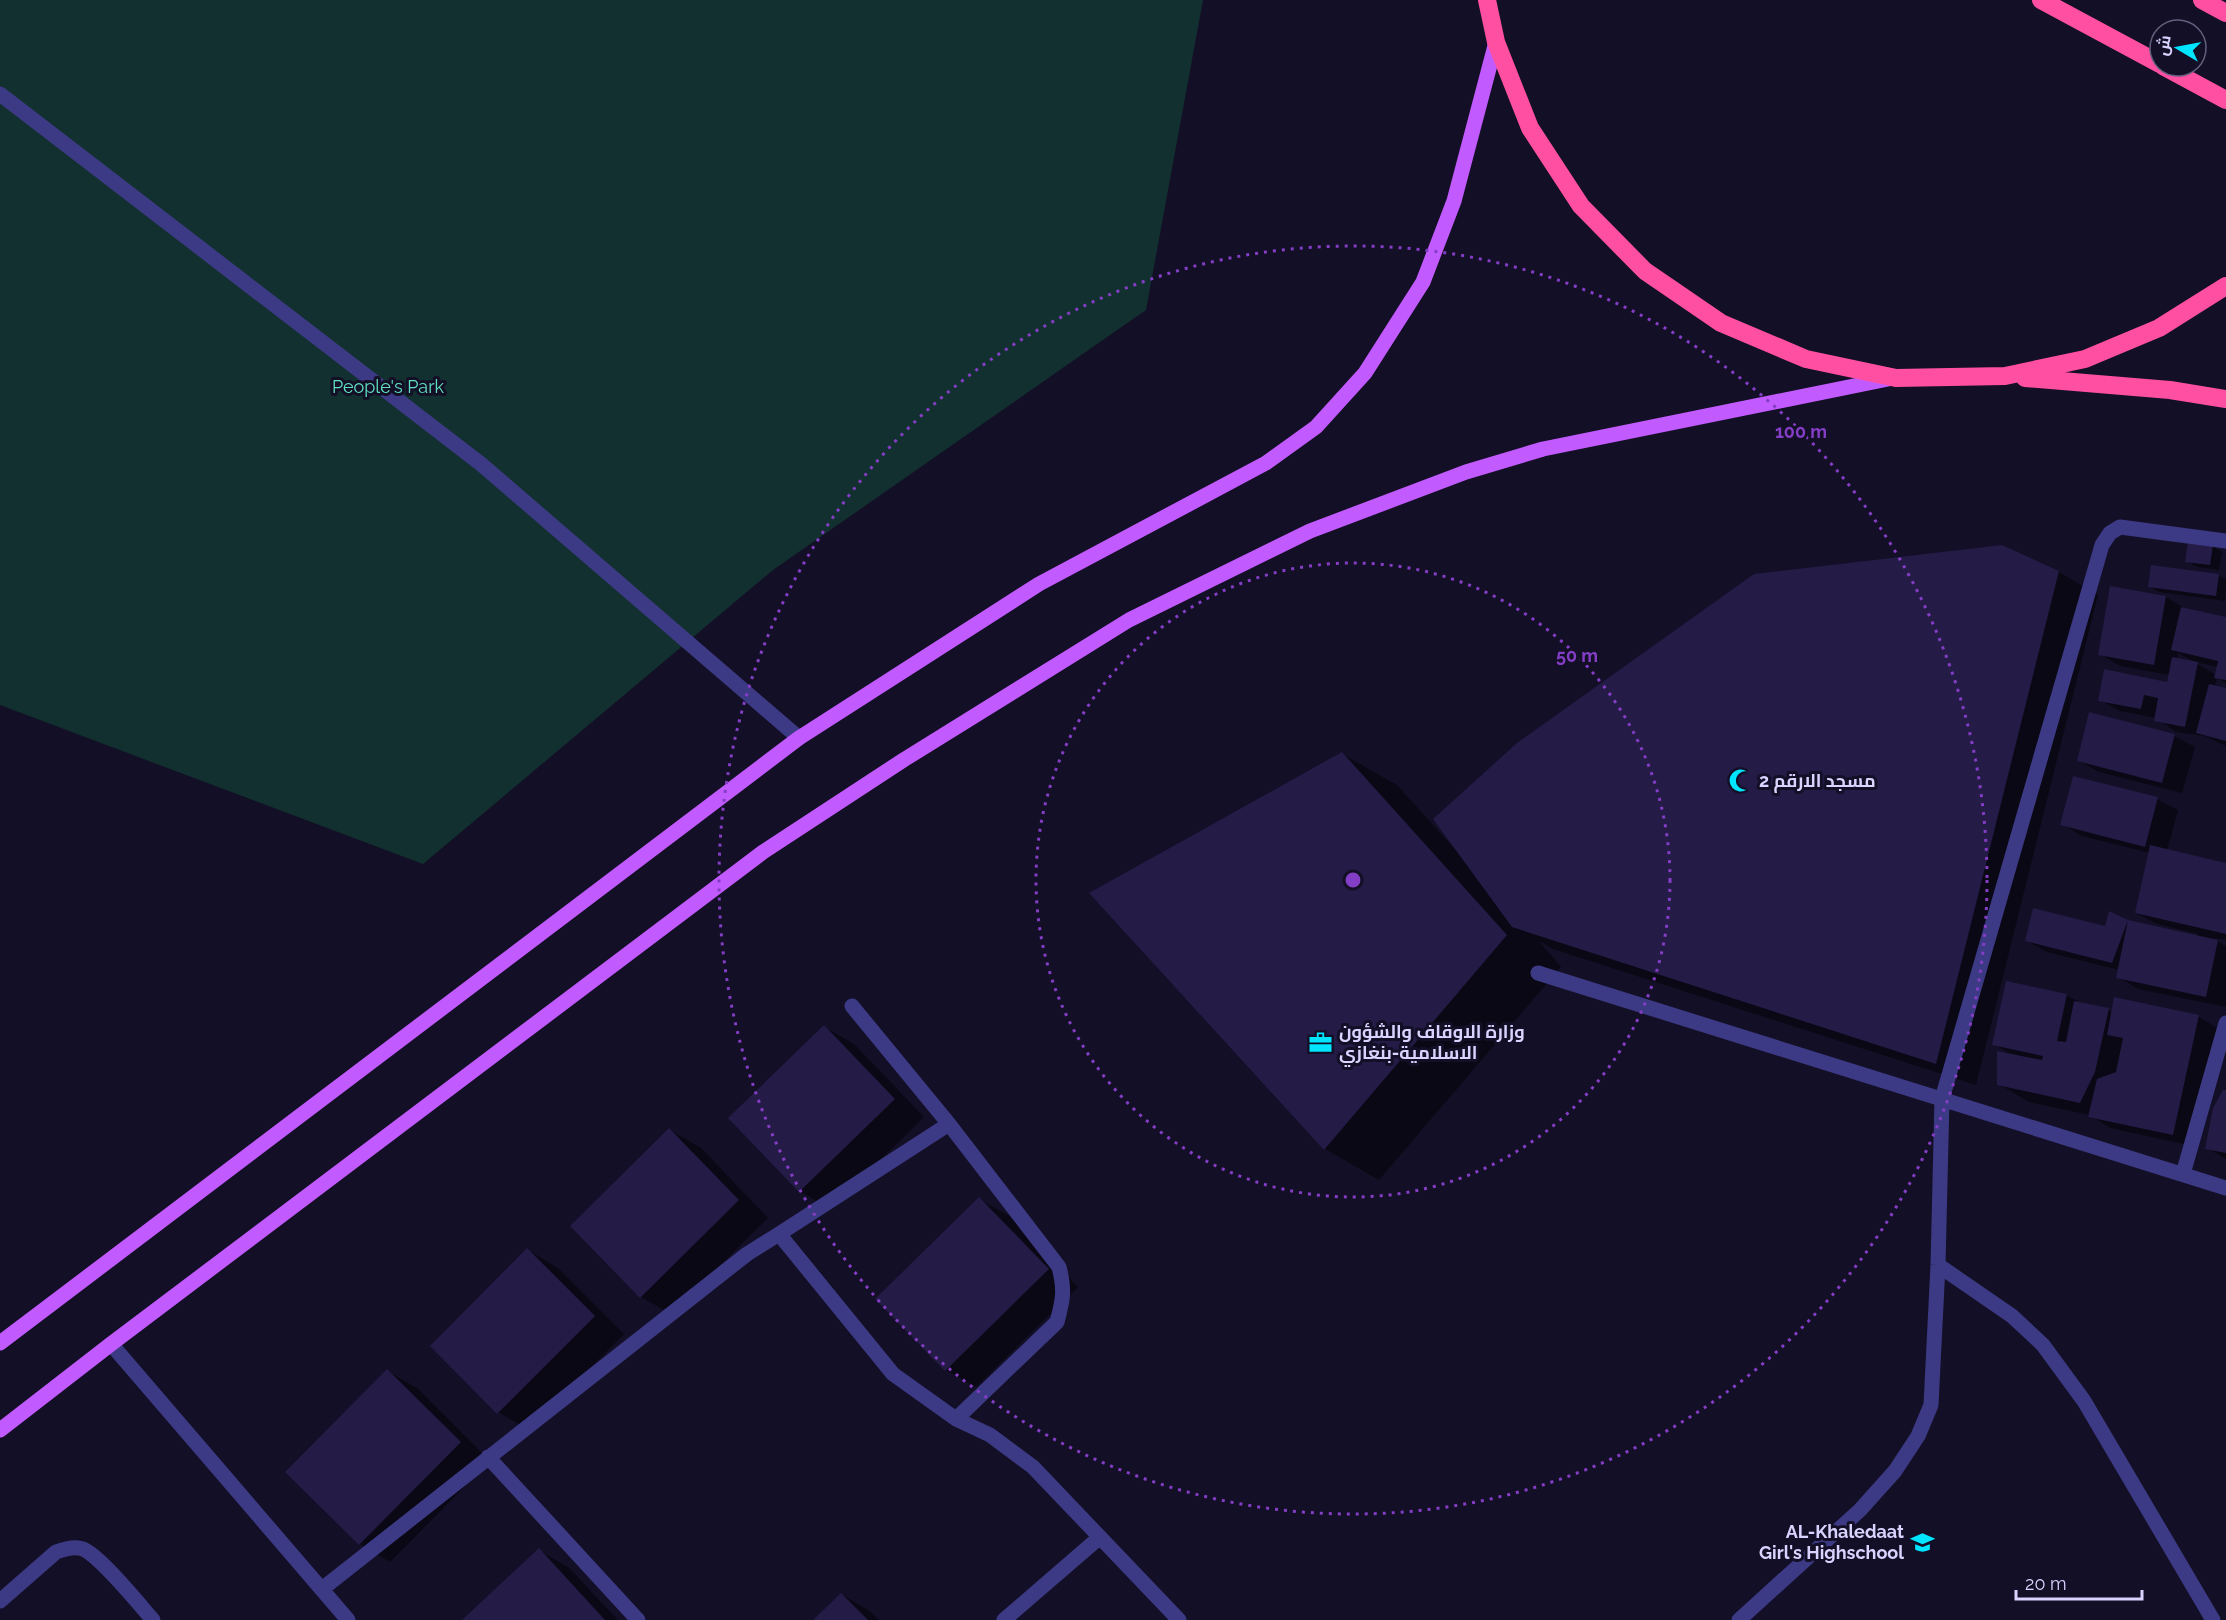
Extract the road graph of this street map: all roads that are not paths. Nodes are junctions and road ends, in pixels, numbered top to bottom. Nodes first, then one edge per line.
1 (1486, 0) edge
2 (2041, 0) edge
3 (2202, 0) edge
4 (2226, 13) edge
5 (1496, 42) junction
6 (2148, 57) edge
7 (2186, 78) edge
8 (0, 94) edge
9 (2226, 100) edge
10 (2226, 285) edge
11 (2005, 376) junction
12 (1896, 378) junction
13 (2226, 399) edge
14 (2226, 541) edge
15 (799, 738) junction
16 (1538, 973) dead end
17 (852, 1006) dead end
18 (2226, 1023) edge
19 (1942, 1099) junction
20 (949, 1124) junction
21 (2183, 1174) junction
22 (2226, 1188) edge
23 (779, 1234) junction
24 (1938, 1265) junction
25 (0, 1343) edge
26 (111, 1344) junction
27 (956, 1419) junction
28 (0, 1430) edge
29 (488, 1457) junction
30 (1100, 1537) junction
31 (322, 1589) junction
32 (0, 1601) edge
33 (153, 1620) edge
34 (348, 1620) edge
35 (638, 1620) edge
36 (1004, 1620) edge
37 (1179, 1620) edge
38 (1738, 1620) edge
39 (2213, 1620) edge

1 - 5 highway
2 - 6 highway
3 - 4 highway
5 - 12 highway
5 - 15 main road
7 - 9 highway
8 - 15 street
10 - 11 highway
11 - 12 highway
11 - 13 highway
12 - 26 main road
14 - 19 street
15 - 25 main road
16 - 19 street
17 - 20 street
18 - 21 street
19 - 21 street
19 - 24 street
20 - 23 street
20 - 27 street
21 - 22 street
23 - 27 street
23 - 29 street
24 - 38 street
24 - 39 street
26 - 28 main road
26 - 31 street
27 - 30 street
29 - 31 street
29 - 35 street
30 - 36 street
30 - 37 street
31 - 34 street
32 - 33 street

